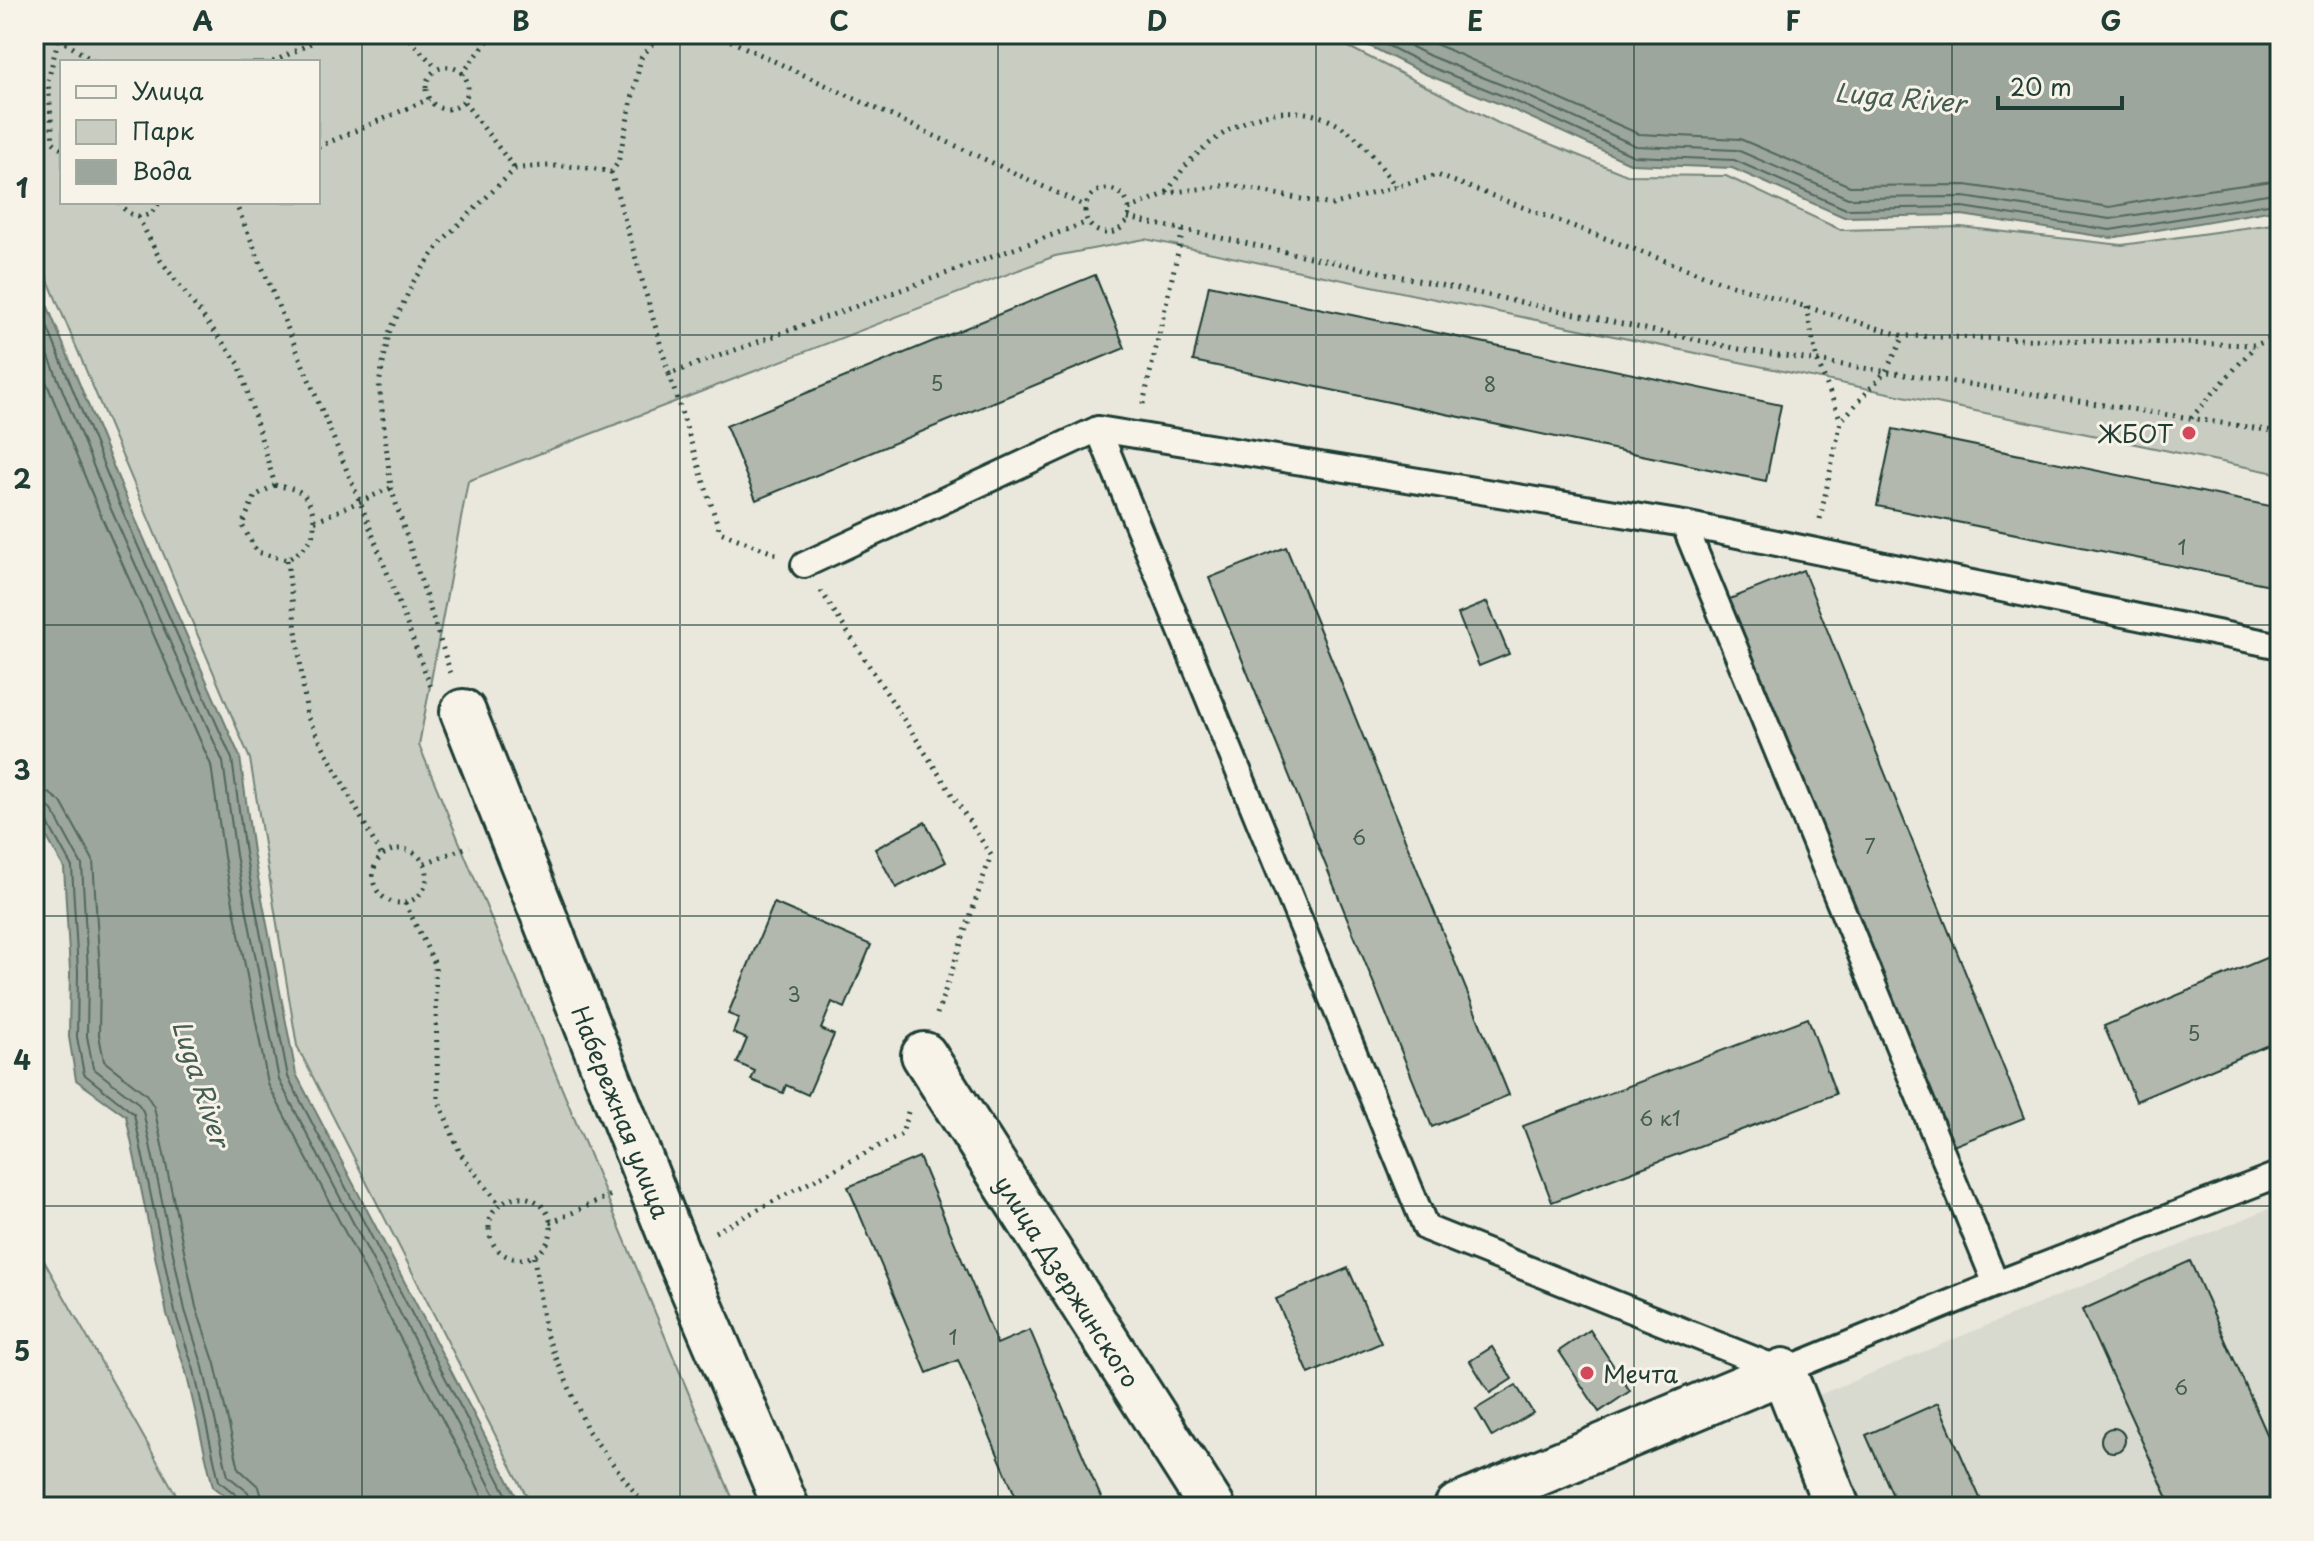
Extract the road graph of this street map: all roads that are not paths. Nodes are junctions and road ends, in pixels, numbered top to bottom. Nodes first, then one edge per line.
1 (1098, 429) junction
2 (1684, 524) junction
3 (804, 565) road end
4 (2280, 646) edge
5 (463, 712) road end
6 (924, 1055) road end
7 (2280, 1174) edge
8 (1996, 1284) junction
9 (1783, 1371) junction
10 (786, 1507) edge
11 (1212, 1507) edge
12 (1457, 1507) edge
13 (1837, 1507) edge

1 - 2 lane
1 - 3 lane
1 - 9 lane
2 - 4 lane
2 - 8 lane
5 - 10 street, Набережная улица
6 - 11 street, улица Дзержинского
7 - 8 lane
8 - 9 lane
9 - 12 street
9 - 13 street

